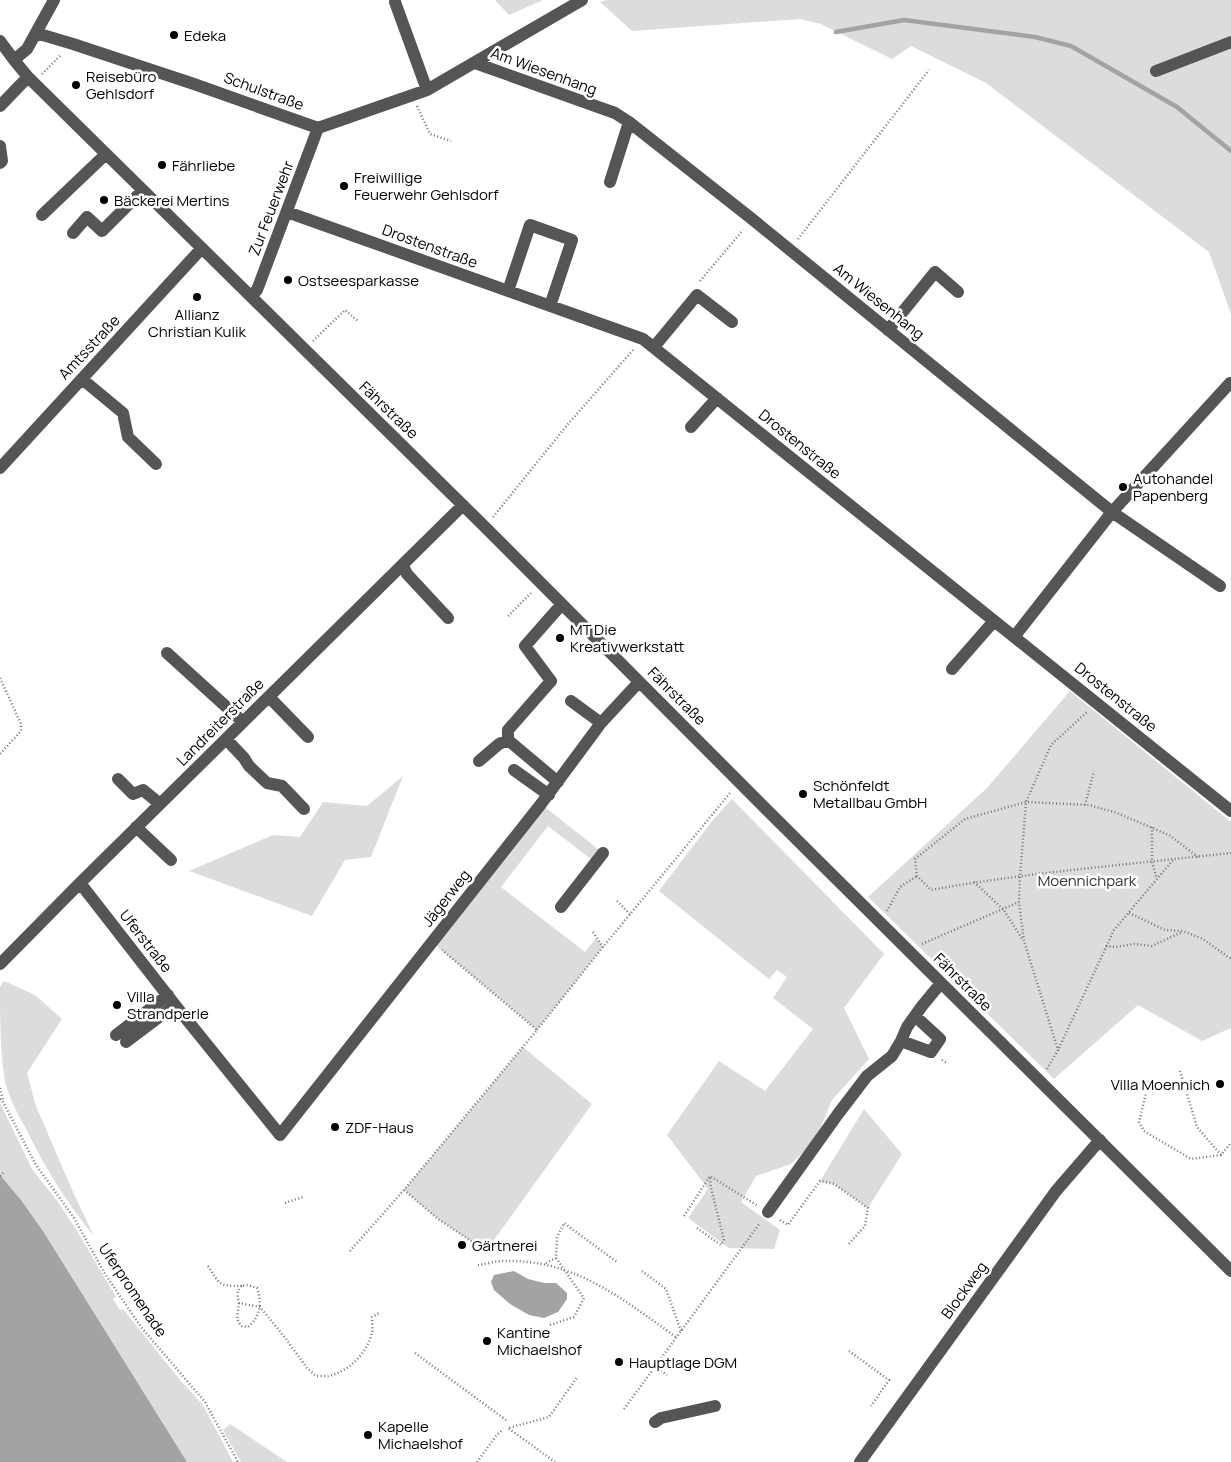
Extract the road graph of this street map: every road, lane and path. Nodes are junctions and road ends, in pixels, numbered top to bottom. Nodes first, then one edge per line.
1 (54, 0) edge
2 (582, 0) edge
3 (395, 2) dead end
4 (36, 33) junction
5 (0, 41) edge
6 (1231, 42) edge
7 (73, 44) junction
8 (14, 60) junction
9 (475, 63) junction
10 (929, 70) dead end
11 (1156, 71) dead end
12 (31, 79) junction
13 (427, 90) junction
14 (412, 95) junction
15 (0, 106) edge
16 (629, 122) junction
17 (318, 128) junction
18 (451, 140) dead end
19 (0, 146) edge
20 (106, 154) junction
21 (0, 163) edge
22 (610, 182) dead end
23 (143, 190) junction
24 (287, 212) junction
25 (42, 215) dead end
26 (73, 233) dead end
27 (202, 248) junction
28 (790, 250) junction
29 (508, 291) junction
30 (958, 292) dead end
31 (251, 296) junction
32 (550, 306) junction
33 (358, 321) dead end
34 (732, 322) dead end
35 (888, 330) junction
36 (643, 339) junction
37 (654, 346) junction
38 (305, 350) junction
39 (82, 379) junction
40 (1230, 383) dead end
41 (717, 398) junction
42 (691, 428) dead end
43 (156, 464) dead end
44 (0, 468) edge
45 (463, 506) junction
46 (1112, 512) junction
47 (485, 526) junction
48 (403, 566) junction
49 (1220, 586) dead end
50 (530, 594) dead end
51 (562, 604) junction
52 (508, 616) dead end
53 (448, 618) dead end
54 (994, 621) junction
55 (1014, 637) junction
56 (167, 652) dead end
57 (952, 669) dead end
58 (0, 678) edge
59 (639, 682) junction
60 (269, 697) junction
61 (571, 701) dead end
62 (1097, 702) junction
63 (243, 722) junction
64 (601, 723) junction
65 (308, 737) dead end
66 (226, 739) junction
67 (508, 740) junction
68 (0, 754) edge
69 (479, 761) dead end
70 (514, 770) dead end
71 (1094, 771) dead end
72 (118, 779) dead end
73 (558, 782) junction
74 (740, 783) junction
75 (549, 795) junction
76 (1026, 802) junction
77 (160, 804) junction
78 (1085, 805) junction
79 (304, 808) dead end
80 (1231, 811) edge
81 (136, 827) junction
82 (1152, 827) junction
83 (603, 853) dead end
84 (1230, 853) edge
85 (1198, 857) junction
86 (1174, 859) junction
87 (171, 860) dead end
88 (1152, 862) junction
89 (918, 876) junction
90 (1020, 876) junction
91 (1157, 879) junction
92 (974, 882) junction
93 (80, 883) junction
94 (617, 901) dead end
95 (1019, 902) junction
96 (561, 907) dead end
97 (1003, 909) junction
98 (1129, 912) junction
99 (630, 914) junction
100 (878, 920) junction
101 (1183, 931) junction
102 (593, 932) dead end
103 (1024, 941) junction
104 (432, 942) junction
105 (1106, 946) junction
106 (603, 947) junction
107 (910, 952) junction
108 (1231, 959) edge
109 (0, 964) edge
110 (942, 983) junction
111 (171, 1000) junction
112 (915, 1016) junction
113 (537, 1030) junction
114 (121, 1038) dead end
115 (901, 1040) junction
116 (1058, 1050) junction
117 (1180, 1071) dead end
118 (1037, 1078) junction
119 (1148, 1081) dead end
120 (0, 1088) edge
121 (0, 1099) edge
122 (3, 1102) junction
123 (280, 1135) joint
124 (1100, 1140) junction
125 (1231, 1143) edge
126 (1221, 1155) junction
127 (3, 1172) dead end
128 (0, 1176) edge
129 (710, 1176) dead end
130 (404, 1190) junction
131 (303, 1196) dead end
132 (285, 1203) dead end
133 (768, 1212) joint
134 (697, 1228) dead end
135 (350, 1251) dead end
136 (486, 1251) dead end
137 (556, 1258) junction
138 (617, 1262) dead end
139 (544, 1263) junction
140 (478, 1265) dead end
141 (208, 1266) dead end
142 (564, 1269) junction
143 (1231, 1270) edge
144 (642, 1271) dead end
145 (241, 1286) junction
146 (239, 1304) junction
147 (260, 1307) junction
148 (379, 1313) dead end
149 (550, 1325) dead end
150 (681, 1331) junction
151 (676, 1337) junction
152 (849, 1351) dead end
153 (414, 1353) dead end
154 (655, 1367) junction
155 (667, 1375) dead end
156 (578, 1376) dead end
157 (716, 1406) dead end
158 (872, 1406) dead end
159 (624, 1409) dead end
160 (506, 1420) dead end
161 (655, 1422) dead end
162 (503, 1429) dead end
163 (238, 1462) edge
164 (477, 1462) edge
165 (555, 1462) edge
166 (860, 1462) edge

1 - 4 street
2 - 9 street
3 - 13 street
4 - 7 street, Schulstraße
4 - 8 street
5 - 8 street, Fährstraße
6 - 11 street
7 - 12 path
7 - 17 street, Schulstraße
8 - 12 street, Fährstraße
9 - 13 street
9 - 16 street, Am Wiesenhang
10 - 28 path
12 - 15 street
12 - 20 street, Fährstraße
13 - 14 street
14 - 17 street
14 - 18 path
16 - 22 street
16 - 28 street, Am Wiesenhang
17 - 24 street, Zur Feuerwehr
19 - 21 street
20 - 23 street, Fährstraße
20 - 25 street
23 - 26 street
23 - 27 street, Fährstraße
24 - 29 street, Drostenstraße
24 - 31 street, Zur Feuerwehr
27 - 31 street, Fährstraße
27 - 39 street, Amtsstraße
28 - 35 street, Am Wiesenhang
29 - 32 street, Drostenstraße
29 - 32 street
30 - 35 street
31 - 38 street, Fährstraße
32 - 36 street, Drostenstraße
33 - 38 path
34 - 37 street
35 - 46 street, Am Wiesenhang
36 - 37 street, Drostenstraße
36 - 47 path
37 - 41 street, Drostenstraße
38 - 45 street, Fährstraße
39 - 43 street
39 - 44 street, Amtsstraße
40 - 46 street
41 - 42 street
41 - 54 street, Drostenstraße
45 - 47 street, Fährstraße
45 - 48 street, Landreiterstraße
46 - 49 street, Am Wiesenhang
46 - 55 street
47 - 51 street, Fährstraße
48 - 53 street
48 - 60 street, Landreiterstraße
50 - 52 path
51 - 59 street, Fährstraße
51 - 67 street
54 - 55 street, Drostenstraße
54 - 57 street
55 - 62 street, Drostenstraße
56 - 63 street
58 - 68 path
59 - 64 street, Jägerweg
59 - 74 street, Fährstraße
60 - 63 street, Landreiterstraße
60 - 65 street
61 - 64 street
62 - 76 path
62 - 80 street, Drostenstraße
63 - 66 street, Landreiterstraße
64 - 73 street, Jägerweg
66 - 77 street, Landreiterstraße
66 - 79 street
67 - 69 street
67 - 73 street
70 - 75 street
71 - 78 path
72 - 77 street
73 - 75 street, Jägerweg
74 - 99 path
74 - 100 street, Fährstraße
75 - 104 street, Jägerweg
76 - 78 path
76 - 89 path
76 - 90 path
77 - 81 street, Landreiterstraße
78 - 82 path
81 - 87 street
81 - 93 street, Landreiterstraße
82 - 85 path
82 - 88 path
83 - 96 street
84 - 85 path
85 - 86 path
86 - 88 path
86 - 91 path
88 - 90 path
88 - 91 path
89 - 92 path
89 - 100 path
90 - 92 path
90 - 95 path
91 - 98 path
92 - 97 path
93 - 109 street, Landreiterstraße
93 - 111 street, Uferstraße
94 - 99 path
95 - 97 path
95 - 103 path
97 - 103 path
97 - 107 path
98 - 101 path
98 - 105 path
99 - 106 path
100 - 107 street, Fährstraße
101 - 105 path
101 - 108 path
102 - 106 path
103 - 116 path
104 - 113 path
104 - 123 street, Jägerweg
105 - 116 path
106 - 113 path
107 - 110 street, Fährstraße
110 - 112 street
110 - 118 street, Fährstraße
111 - 114 street
111 - 123 street, Uferstraße
112 - 115 street
112 - 115 street
113 - 130 path
115 - 133 street
116 - 118 path
117 - 126 path
118 - 124 street, Fährstraße
119 - 126 path
120 - 122 path
121 - 122 path, Uferpromenade
122 - 163 path, Uferpromenade
124 - 143 street, Fährstraße
124 - 166 street, Blockweg
125 - 126 path
127 - 128 path
129 - 134 path
130 - 135 path
130 - 136 path
131 - 132 path
133 - 150 path
137 - 138 path
137 - 139 path
137 - 142 path
139 - 140 path
139 - 142 path
141 - 145 path
142 - 149 path
142 - 151 path
144 - 150 path
145 - 146 path
145 - 147 path
146 - 147 path
146 - 147 path
147 - 148 path
150 - 151 path
151 - 154 path
152 - 158 path
153 - 160 path
154 - 155 path
154 - 159 path
156 - 165 path
157 - 161 street
162 - 164 path

